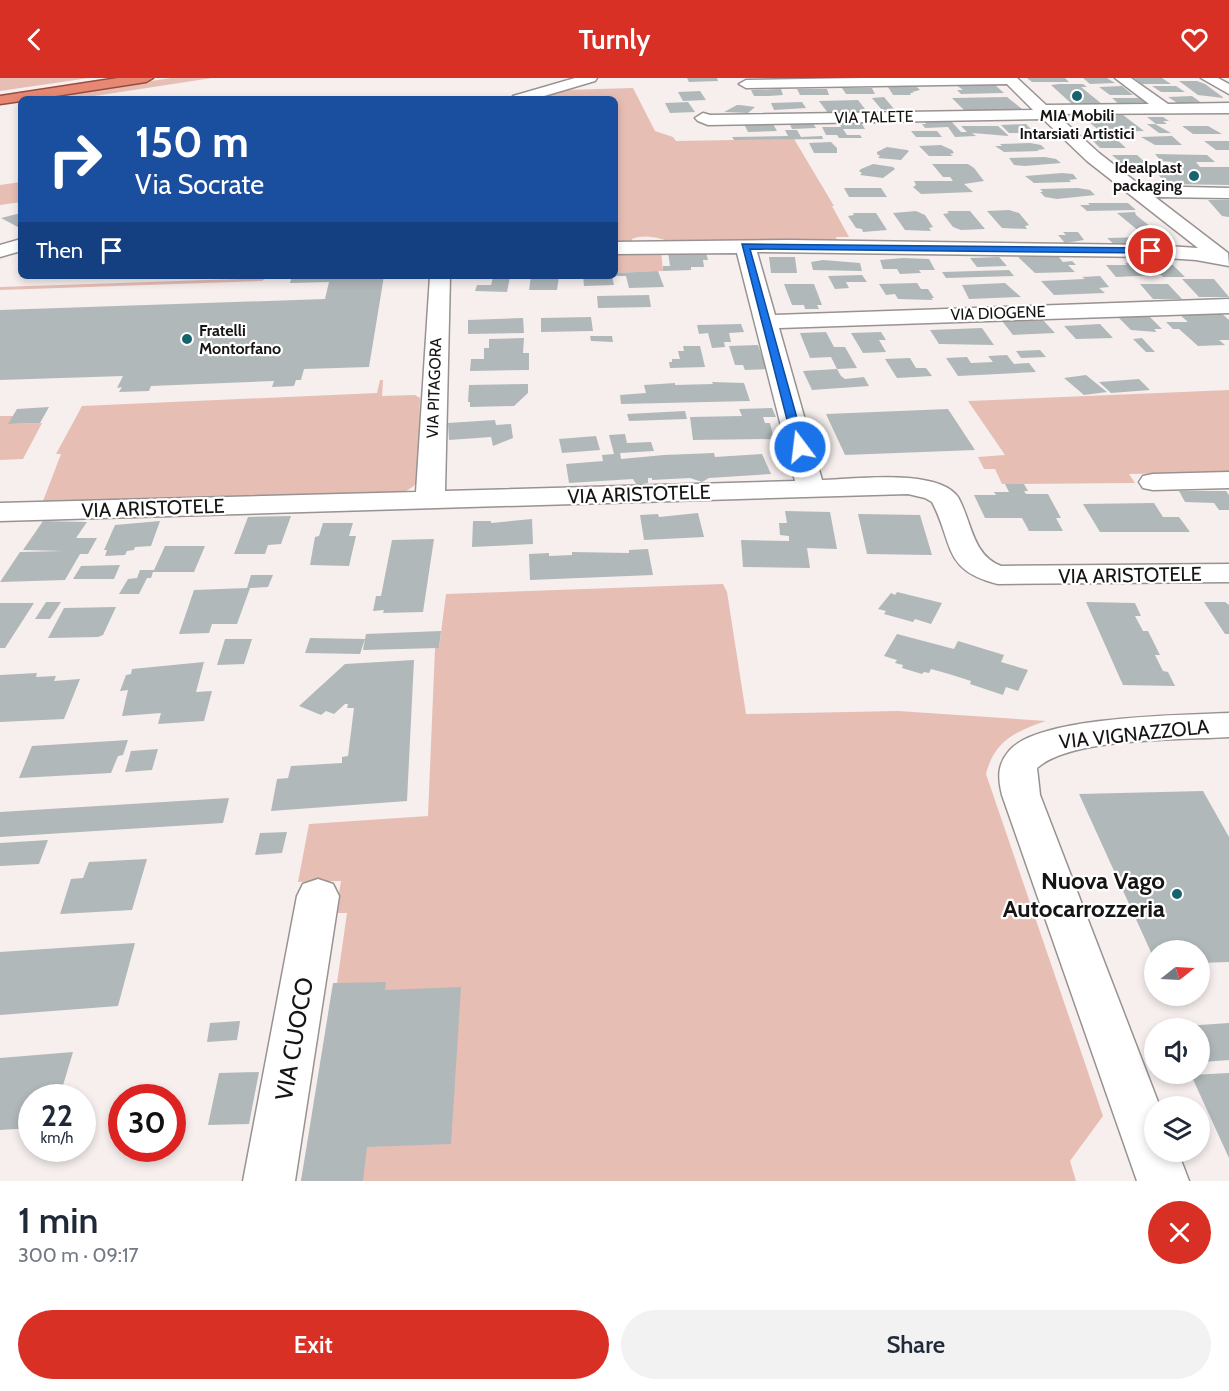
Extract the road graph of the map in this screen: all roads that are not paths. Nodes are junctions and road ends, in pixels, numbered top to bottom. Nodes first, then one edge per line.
1 (111, 78) edge
2 (146, 78) edge
3 (590, 78) edge
4 (1122, 78) edge
5 (1208, 78) edge
6 (1009, 79) edge
7 (746, 84) dead end
8 (1229, 90) edge
9 (0, 95) edge
10 (27, 96) edge
11 (528, 96) edge
12 (18, 97) edge
13 (0, 100) edge
14 (1229, 108) edge
15 (1165, 109) junction
16 (1190, 109) junction
17 (1044, 112) junction
18 (703, 118) dead end
19 (1210, 121) dead end
20 (1135, 191) junction
21 (1229, 193) edge
22 (1200, 240) junction
23 (18, 246) edge
24 (745, 246) junction
25 (618, 248) edge
26 (0, 251) edge
27 (1151, 251) junction
28 (1227, 263) edge
29 (440, 279) edge
30 (1229, 306) edge
31 (766, 322) junction
32 (1229, 480) edge
33 (1153, 482) dead end
34 (811, 489) junction
35 (430, 501) junction
36 (0, 512) edge
37 (1229, 573) edge
38 (1229, 725) edge
39 (318, 896) dead end
40 (269, 1181) edge
41 (1163, 1181) edge

1 - 9 highway
2 - 10 highway
3 - 11 street
4 - 15 street
5 - 8 street
6 - 7 street
6 - 17 street
12 - 13 highway
14 - 16 street, VIA TALETE
15 - 16 street, VIA TALETE
15 - 17 street, VIA TALETE
16 - 19 street
17 - 18 street, VIA TALETE
17 - 20 street
20 - 21 street
20 - 22 street
22 - 27 street
22 - 28 street
23 - 26 street
24 - 25 street
24 - 27 street
24 - 31 street
27 - 28 street
29 - 35 street, VIA PITAGORA
30 - 31 street, VIA DIOGENE
31 - 34 street
32 - 33 street
34 - 35 street, VIA ARISTOTELE
34 - 37 street, VIA ARISTOTELE
35 - 36 street, VIA ARISTOTELE
38 - 41 street, VIA VIGNAZZOLA
39 - 40 street, VIA CUOCO

